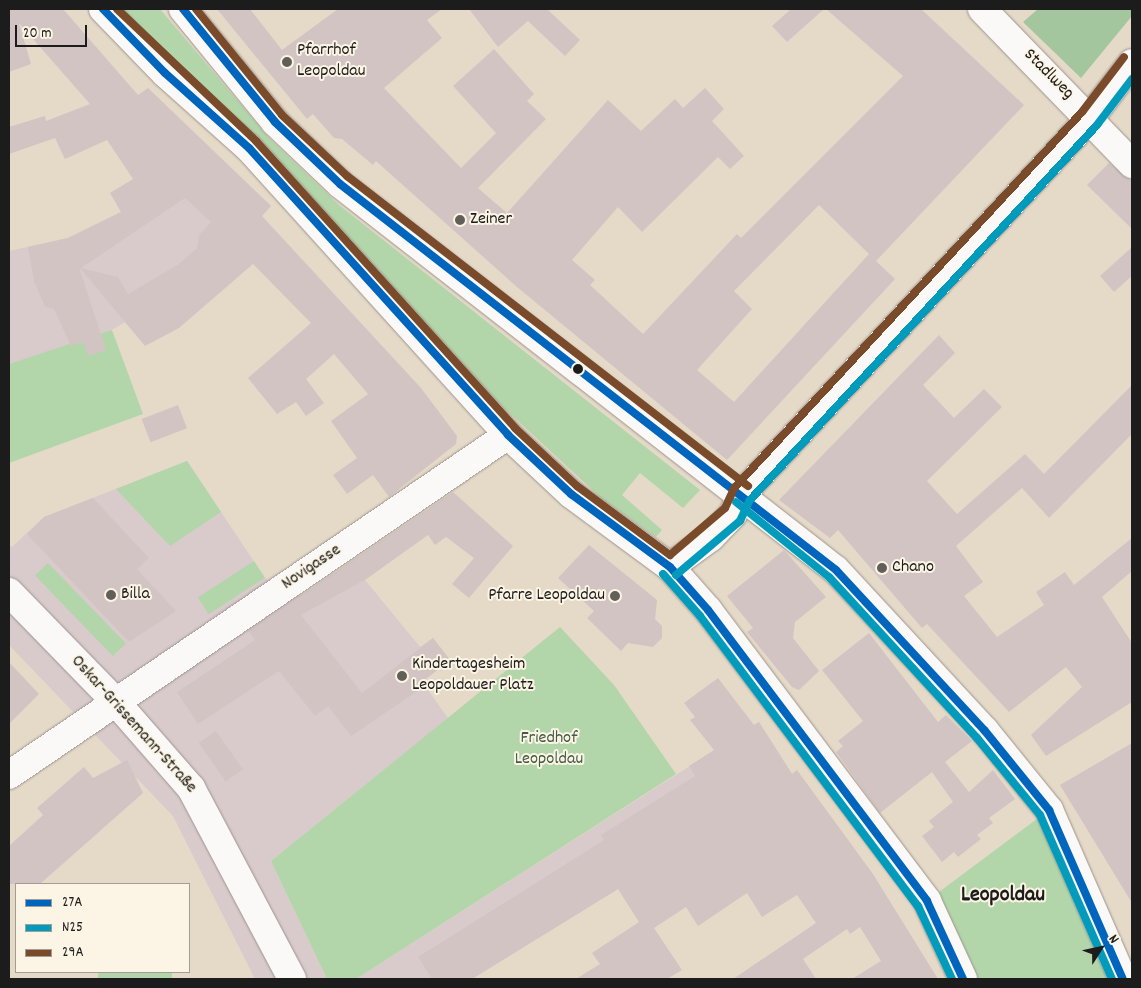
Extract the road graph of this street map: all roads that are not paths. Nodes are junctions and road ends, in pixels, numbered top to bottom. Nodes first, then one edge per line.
1 (104, 9) edge
2 (183, 9) edge
3 (982, 9) edge
4 (1132, 63) edge
5 (1090, 118) junction
6 (1132, 164) edge
7 (508, 436) junction
8 (742, 494) junction
9 (670, 567) junction
10 (9, 592) edge
11 (115, 700) junction
12 (9, 775) edge
13 (292, 979) edge
14 (963, 979) edge
15 (1123, 979) edge

1 - 7 street
2 - 8 street
3 - 5 street, Stadlweg
4 - 5 street
5 - 6 street, Stadlweg
5 - 8 street
7 - 9 street
7 - 11 street, Novigasse
8 - 9 street
8 - 15 street
9 - 14 street
10 - 11 street, Oskar-Grissemann-Straße
11 - 12 street, Novigasse
11 - 13 street, Oskar-Grissemann-Straße

